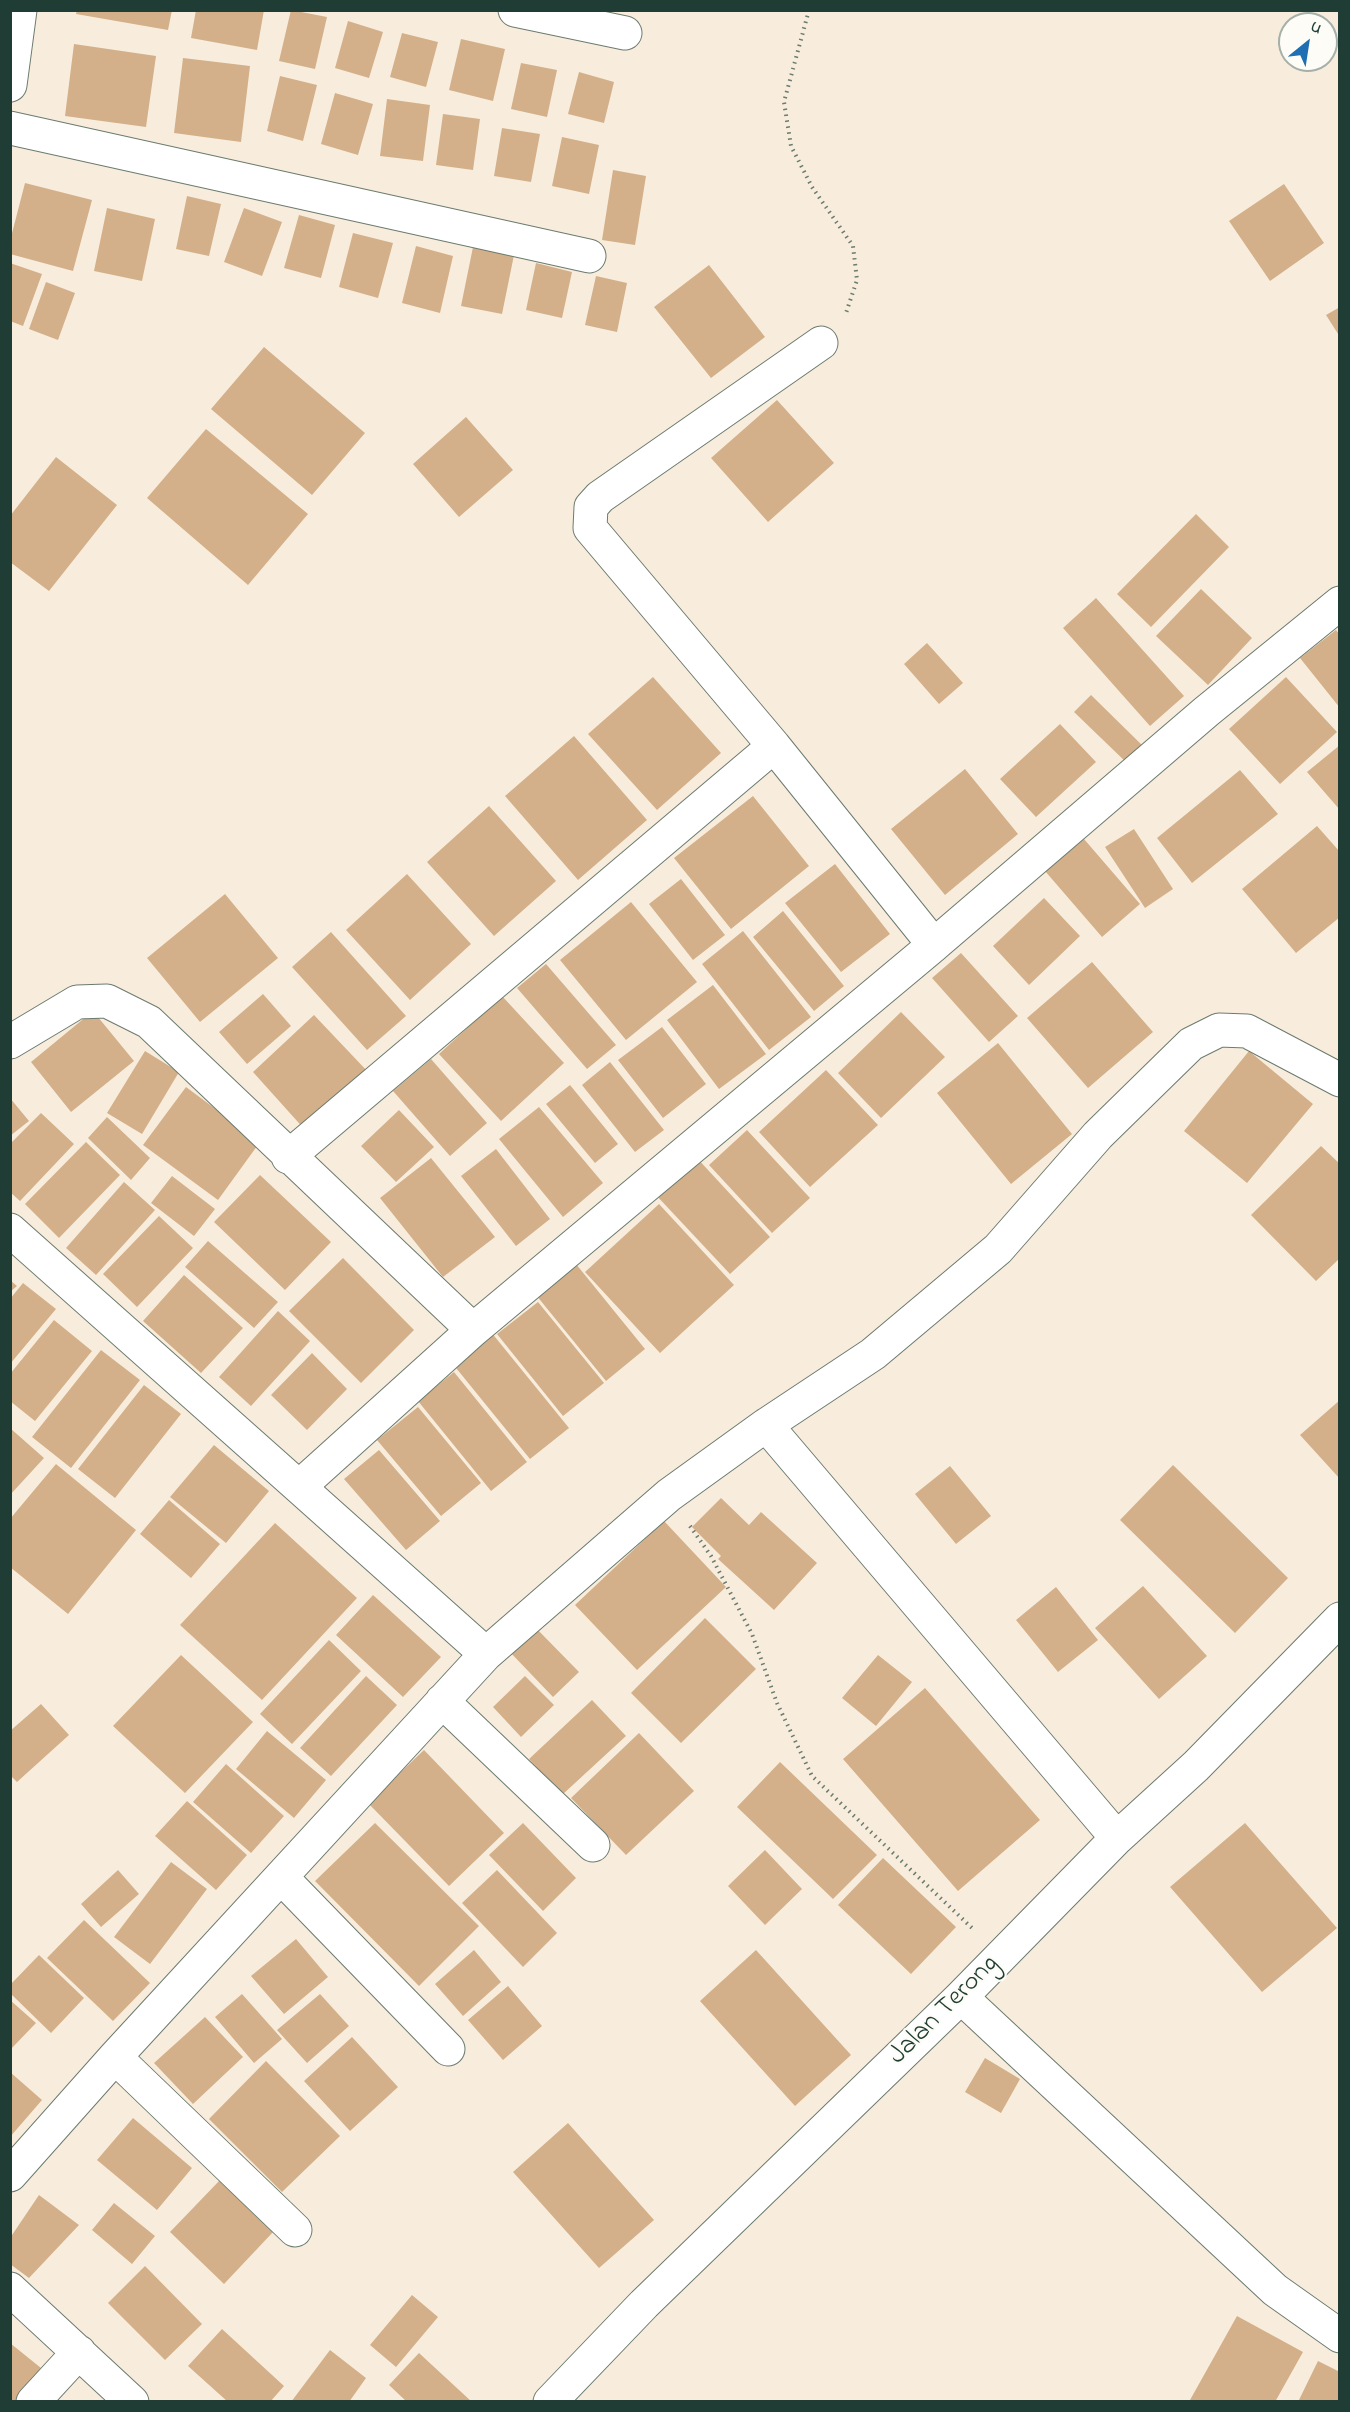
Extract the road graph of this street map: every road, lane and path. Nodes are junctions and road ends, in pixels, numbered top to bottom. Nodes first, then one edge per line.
1 (20, 10) edge
2 (515, 10) edge
3 (809, 10) edge
4 (625, 33) dead end
5 (10, 85) edge
6 (10, 128) edge
7 (589, 256) dead end
8 (821, 343) joint
9 (1340, 603) edge
10 (774, 746) junction
11 (934, 945) junction
12 (10, 1042) edge
13 (1340, 1080) edge
14 (288, 1157) junction
15 (10, 1230) edge
16 (473, 1330) junction
17 (766, 1425) junction
18 (299, 1487) junction
19 (669, 1495) junction
20 (1340, 1619) edge
21 (486, 1654) junction
22 (442, 1701) junction
23 (1117, 1839) junction
24 (593, 1845) dead end
25 (281, 1877) junction
26 (1001, 1955) junction
27 (961, 1997) junction
28 (448, 2049) dead end
29 (115, 2057) junction
30 (10, 2175) edge
31 (296, 2230) dead end
32 (10, 2289) edge
33 (1340, 2336) edge
34 (79, 2352) junction
35 (33, 2402) edge
36 (132, 2402) edge
37 (550, 2402) edge

1 - 5 street
2 - 4 street
3 - 8 path
6 - 7 street
8 - 10 street
9 - 11 street
10 - 11 street
10 - 14 street
11 - 16 street
12 - 14 street
13 - 17 street
14 - 16 street
15 - 18 street
16 - 18 street
17 - 19 street
17 - 23 street
18 - 21 street
19 - 21 street
19 - 26 path
20 - 23 street, Jalan Terong
21 - 22 street
22 - 24 street
22 - 25 street
23 - 26 street, Jalan Terong
25 - 28 street
25 - 29 street
26 - 27 street, Jalan Terong
27 - 33 street
27 - 37 street, Jalan Terong
29 - 30 street
29 - 31 street
32 - 34 street
34 - 35 street
34 - 36 street

